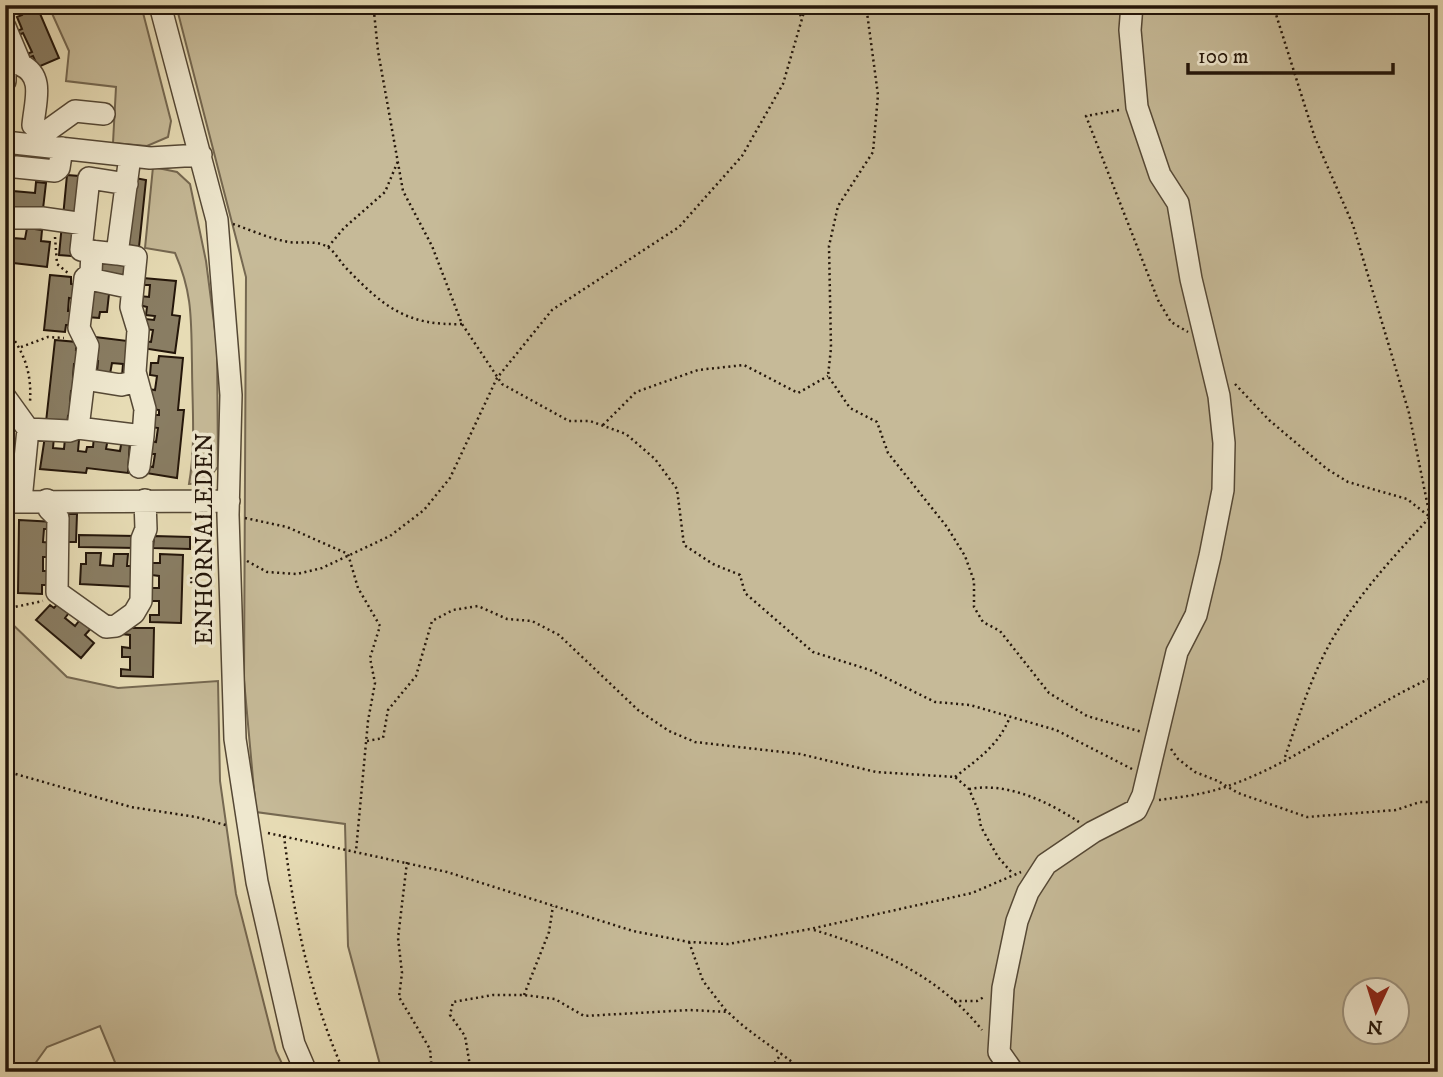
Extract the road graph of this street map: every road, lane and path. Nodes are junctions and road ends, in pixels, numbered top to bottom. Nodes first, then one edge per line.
1 (160, 5) edge
2 (378, 5) edge
3 (794, 5) edge
4 (806, 5) edge
5 (866, 5) edge
6 (1132, 5) edge
7 (1273, 5) edge
8 (801, 16) junction
9 (5, 27) edge
10 (5, 79) edge
11 (1137, 107) junction
12 (104, 114) dead end
13 (7, 142) edge
14 (49, 143) junction
15 (201, 155) junction
16 (130, 156) junction
17 (398, 160) junction
18 (16, 167) dead end
19 (127, 184) junction
20 (5, 218) edge
21 (217, 220) junction
22 (56, 222) junction
23 (84, 225) junction
24 (328, 247) junction
25 (92, 251) junction
26 (117, 254) junction
27 (85, 278) junction
28 (132, 288) junction
29 (463, 324) junction
30 (5, 328) edge
31 (1205, 337) junction
32 (85, 339) junction
33 (21, 347) junction
34 (828, 376) junction
35 (497, 378) junction
36 (84, 379) junction
37 (137, 381) junction
38 (1234, 382) dead end
39 (5, 397) edge
40 (603, 425) junction
41 (78, 428) junction
42 (28, 429) junction
43 (143, 436) junction
44 (139, 467) dead end
45 (47, 500) junction
46 (145, 500) junction
47 (13, 501) edge
48 (229, 508) junction
49 (1430, 517) junction
50 (1438, 535) edge
51 (228, 552) junction
52 (348, 554) junction
53 (57, 592) junction
54 (5, 609) edge
55 (1438, 675) edge
56 (1161, 714) junction
57 (1010, 717) junction
58 (367, 741) junction
59 (1154, 744) junction
60 (1284, 760) junction
61 (5, 771) edge
62 (955, 777) junction
63 (1147, 777) junction
64 (1228, 786) junction
65 (969, 789) junction
66 (1438, 802) edge
67 (1136, 810) junction
68 (229, 826) dead end
69 (265, 832) dead end
70 (1093, 832) junction
71 (284, 836) junction
72 (356, 851) junction
73 (407, 862) junction
74 (1046, 864) junction
75 (1013, 874) junction
76 (554, 906) junction
77 (810, 929) junction
78 (689, 943) junction
79 (1003, 988) junction
80 (524, 995) junction
81 (954, 1001) junction
82 (728, 1012) junction
83 (999, 1052) junction
84 (782, 1053) junction
85 (306, 1072) edge
86 (344, 1072) edge
87 (432, 1072) edge
88 (471, 1072) edge
89 (768, 1072) edge
90 (804, 1072) edge
91 (1013, 1072) edge

1 - 15 street, ENHÖRNALEDEN
2 - 17 path
3 - 8 path
4 - 8 path
5 - 34 path
6 - 11 street
7 - 49 path
8 - 35 path
9 - 14 street
10 - 13 path
11 - 31 street
11 - 31 path
12 - 14 street
13 - 14 street
14 - 16 street
14 - 18 street
15 - 16 street
15 - 21 street, ENHÖRNALEDEN
16 - 19 street
17 - 24 path
17 - 29 path
19 - 23 street
19 - 26 street
20 - 22 street
21 - 24 path
21 - 48 street, ENHÖRNALEDEN
22 - 23 street
22 - 27 path
23 - 25 street
24 - 29 path
25 - 26 street
25 - 27 street
26 - 28 street
27 - 28 street
27 - 32 street
28 - 37 street
29 - 35 path
30 - 33 path
31 - 56 street
32 - 33 path
32 - 36 street
33 - 42 path
34 - 40 path
34 - 59 path
35 - 40 path
35 - 52 path
36 - 37 street
36 - 41 street
37 - 43 street
38 - 49 path
39 - 42 street
40 - 57 path
41 - 42 street
41 - 43 street
42 - 47 street
43 - 44 street
45 - 46 street
45 - 47 street
45 - 53 street
46 - 48 street
46 - 53 street
48 - 51 street, ENHÖRNALEDEN
48 - 52 path
49 - 50 path
49 - 60 path
51 - 52 path
51 - 85 street, ENHÖRNALEDEN
52 - 58 path
53 - 54 path
55 - 60 path
56 - 59 street
56 - 64 path
57 - 62 path
57 - 63 path
58 - 62 path
58 - 72 path
59 - 63 street
60 - 64 path
61 - 68 path
62 - 65 path
63 - 67 street
64 - 66 path
64 - 67 path
65 - 70 path
65 - 75 path
67 - 70 street
69 - 71 path
70 - 74 street
71 - 72 path
71 - 86 path
72 - 73 path
73 - 76 path
73 - 87 path
74 - 75 path
74 - 79 street
75 - 77 path
76 - 78 path
76 - 80 path
77 - 78 path
77 - 81 path
78 - 82 path
79 - 81 path
79 - 83 street
80 - 82 path
80 - 88 path
81 - 83 path
82 - 84 path
83 - 91 street
84 - 89 path
84 - 90 path

